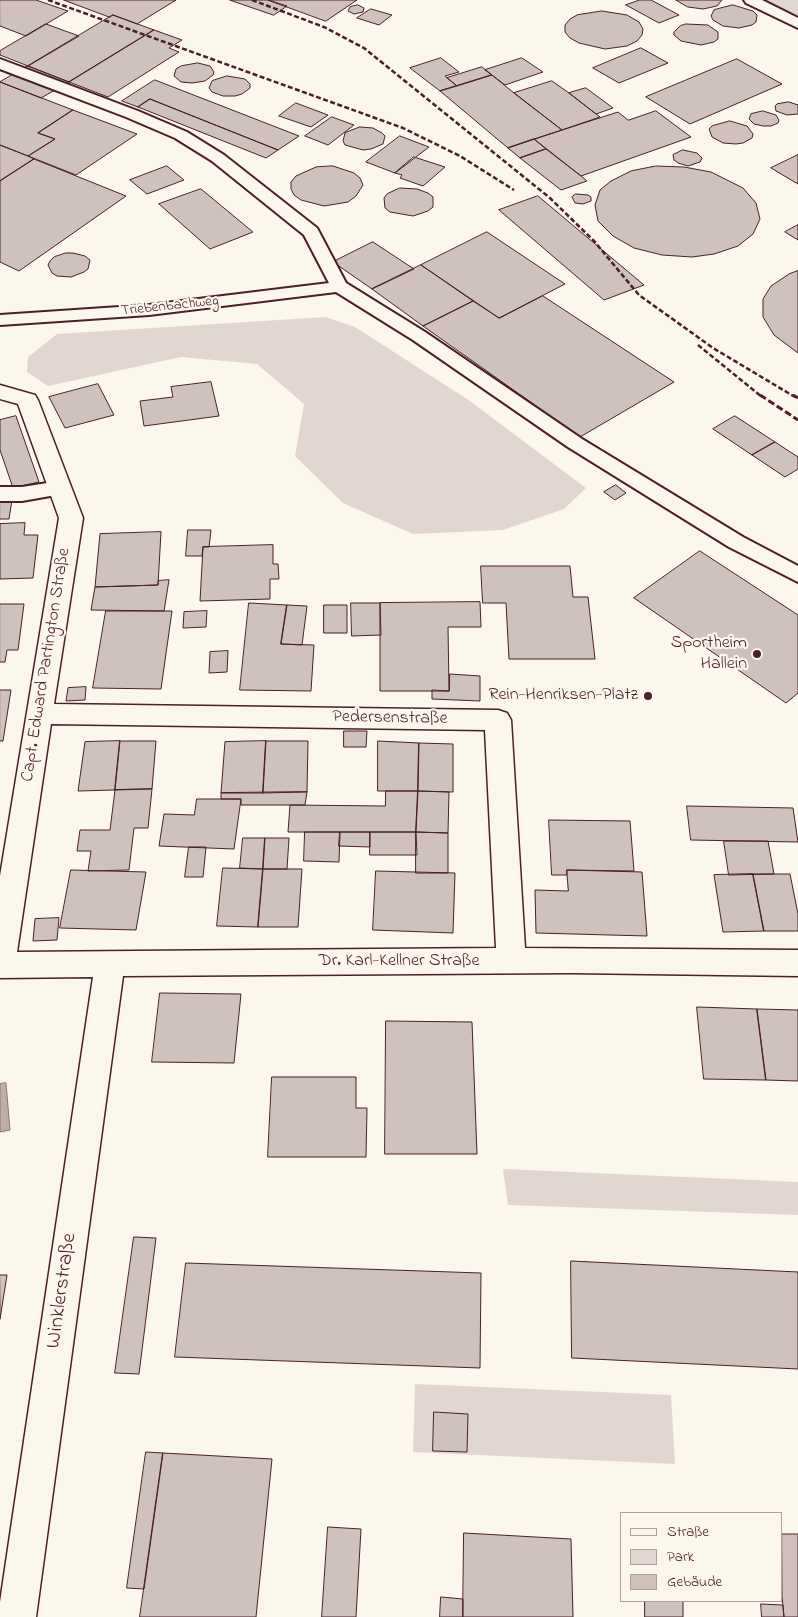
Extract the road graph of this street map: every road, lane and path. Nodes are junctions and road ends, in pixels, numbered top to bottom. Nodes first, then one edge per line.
1 (751, 0) edge
2 (798, 24) edge
3 (0, 64) edge
4 (339, 286) junction
5 (0, 320) edge
6 (0, 392) edge
7 (60, 488) junction
8 (0, 494) edge
9 (798, 575) edge
10 (39, 714) junction
11 (511, 962) junction
12 (798, 963) edge
13 (0, 964) edge
14 (110, 964) junction
15 (17, 1617) edge

1 - 2 lane
3 - 4 lane
4 - 5 lane, Triebenbachweg
4 - 9 lane
6 - 7 street, Capt. Edward Partington Straße
7 - 8 lane
7 - 10 street, Capt. Edward Partington Straße
10 - 11 street, Pedersenstraße
10 - 13 street, Capt. Edward Partington Straße
11 - 12 street, Dr. Karl-Kellner Straße
11 - 14 street, Dr. Karl-Kellner Straße
13 - 14 street, Dr. Karl-Kellner Straße
14 - 15 street, Winklerstraße

